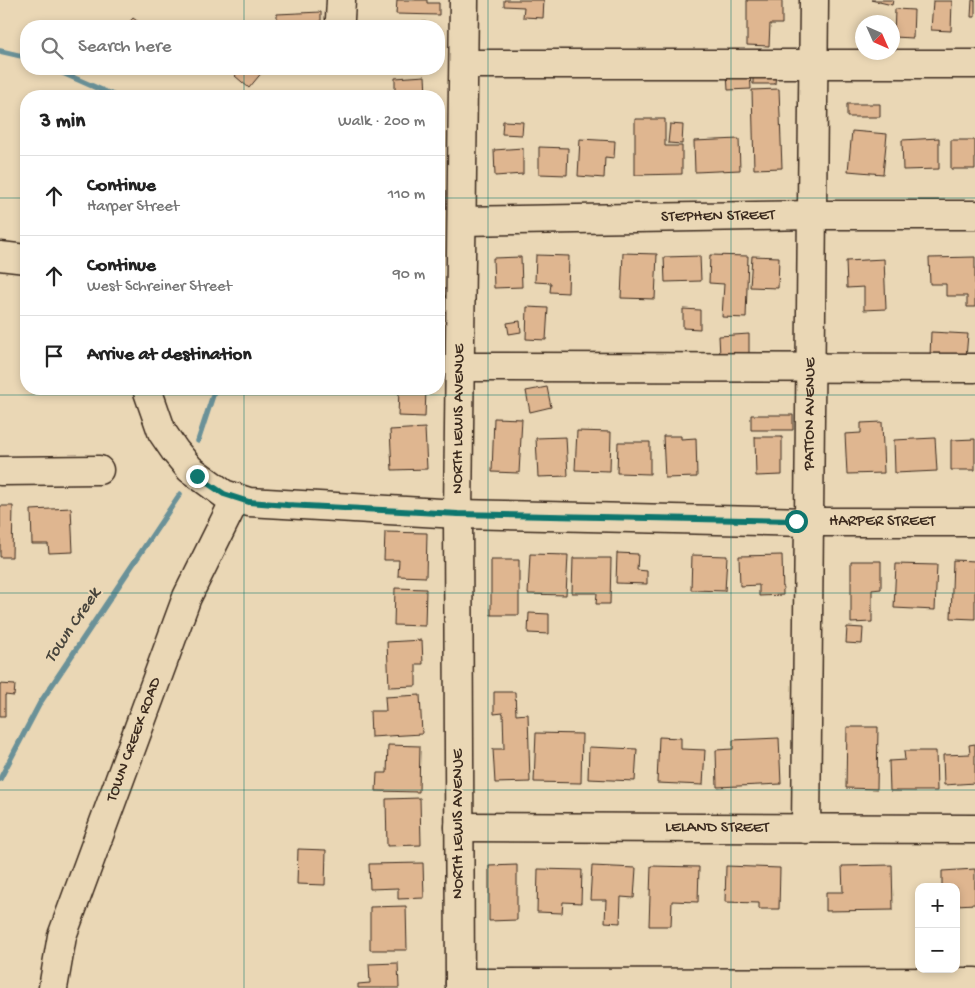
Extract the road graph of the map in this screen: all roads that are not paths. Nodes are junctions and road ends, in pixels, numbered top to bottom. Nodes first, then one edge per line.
1 (464, 0) edge
2 (814, 0) edge
3 (814, 63) junction
4 (464, 64) junction
5 (975, 64) edge
6 (975, 214) edge
7 (814, 215) junction
8 (462, 222) junction
9 (0, 256) edge
10 (20, 258) edge
11 (460, 366) junction
12 (811, 368) junction
13 (975, 368) edge
14 (149, 395) edge
15 (99, 470) dead end
16 (0, 471) edge
17 (236, 498) junction
18 (458, 514) junction
19 (808, 522) junction
20 (975, 522) edge
21 (459, 827) junction
22 (806, 829) junction
23 (975, 829) edge
24 (975, 982) edge
25 (460, 986) edge
26 (53, 988) edge

1 - 4 street, NORTH LEWIS AVENUE
2 - 3 street, PATTON AVENUE
3 - 4 street
3 - 5 street
3 - 7 street, PATTON AVENUE
4 - 8 street, NORTH LEWIS AVENUE
6 - 7 street, STEPHEN STREET
7 - 8 street, STEPHEN STREET
7 - 12 street, PATTON AVENUE
8 - 11 street, NORTH LEWIS AVENUE
9 - 10 street
11 - 12 street
11 - 18 street, NORTH LEWIS AVENUE
12 - 13 street
12 - 19 street, PATTON AVENUE
14 - 17 street, HARPER STREET
15 - 16 street
17 - 18 street, HARPER STREET
17 - 26 street, TOWN CREEK ROAD
18 - 19 street, HARPER STREET
18 - 21 street, NORTH LEWIS AVENUE
19 - 20 street, HARPER STREET
19 - 22 street, PATTON AVENUE
21 - 22 street, LELAND STREET
21 - 25 street, NORTH LEWIS AVENUE
22 - 23 street, LELAND STREET
24 - 25 street

